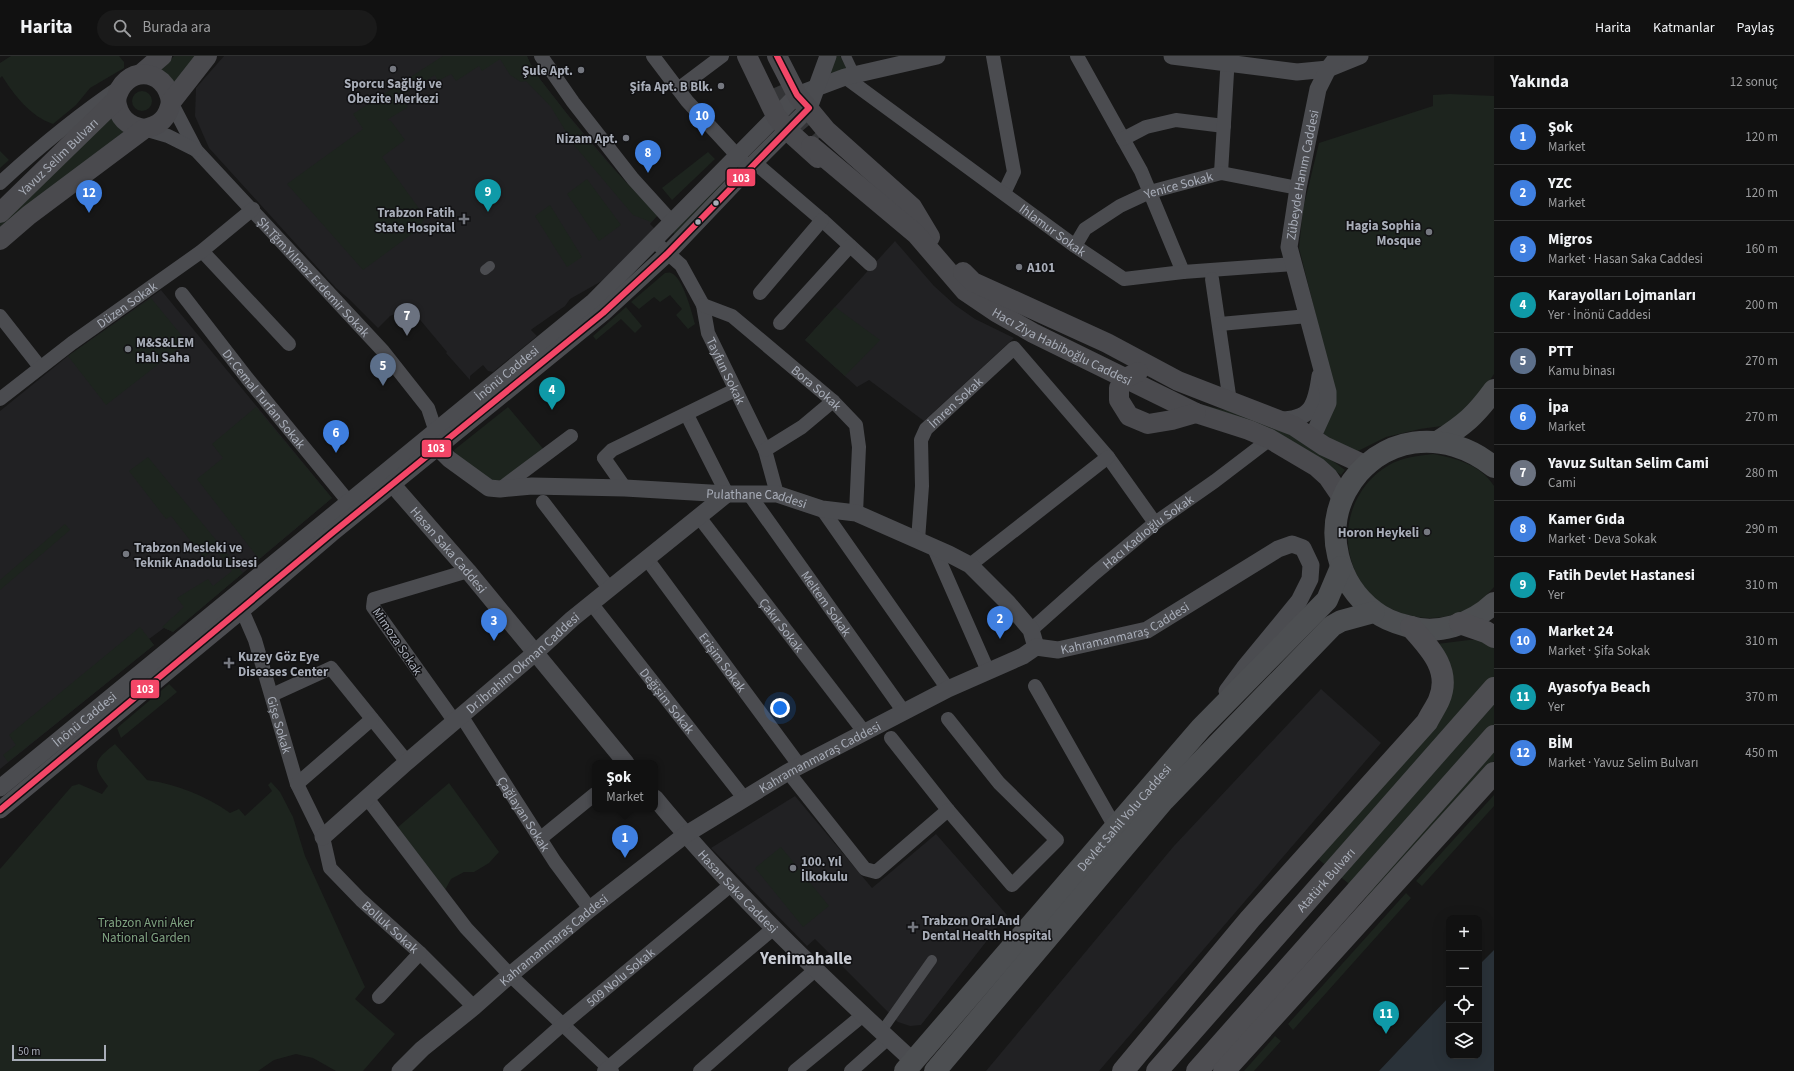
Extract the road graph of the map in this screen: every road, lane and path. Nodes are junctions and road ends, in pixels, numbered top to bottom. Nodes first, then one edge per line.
1 (162, 56) edge
2 (207, 56) edge
3 (541, 56) edge
4 (653, 56) edge
5 (722, 56) edge
6 (747, 56) edge
7 (758, 56) edge
8 (767, 56) edge
9 (777, 56) edge
10 (828, 56) edge
11 (846, 56) edge
12 (937, 56) edge
13 (993, 56) edge
14 (1077, 56) edge
15 (1172, 56) edge
16 (1360, 56) edge
17 (1228, 60) edge
18 (1333, 62) edge
19 (141, 74) junction
20 (850, 76) junction
21 (816, 87) junction
22 (678, 89) junction
23 (119, 93) junction
24 (171, 102) junction
25 (803, 102) junction
26 (781, 123) junction
27 (1224, 126) junction
28 (144, 129) junction
29 (1123, 139) junction
30 (196, 150) junction
31 (747, 162) junction
32 (1221, 173) junction
33 (0, 183) edge
34 (1298, 188) junction
35 (1150, 192) junction
36 (1004, 193) junction
37 (253, 209) junction
38 (0, 213) edge
39 (822, 220) junction
40 (672, 222) junction
41 (930, 237) junction
42 (0, 240) edge
43 (654, 241) junction
44 (850, 246) junction
45 (1074, 246) junction
46 (202, 251) junction
47 (668, 254) junction
48 (870, 264) dead end
49 (941, 264) junction
50 (1294, 264) junction
51 (1183, 272) junction
52 (1212, 279) dead end
53 (760, 293) dead end
54 (182, 294) dead end
55 (703, 305) junction
56 (599, 307) junction
57 (0, 316) edge
58 (1308, 316) junction
59 (780, 323) dead end
60 (1220, 324) junction
61 (289, 344) dead end
62 (1024, 345) junction
63 (1150, 366) junction
64 (40, 367) junction
65 (1321, 368) junction
66 (1125, 378) junction
67 (735, 390) junction
68 (1494, 390) edge
69 (0, 399) edge
70 (833, 401) junction
71 (1230, 402) junction
72 (1196, 413) junction
73 (687, 415) junction
74 (1279, 420) junction
75 (436, 429) junction
76 (571, 436) dead end
77 (1312, 438) junction
78 (1270, 439) junction
79 (1439, 441) junction
80 (437, 446) junction
81 (765, 450) junction
82 (1108, 457) junction
83 (1367, 466) junction
84 (1494, 467) edge
85 (388, 479) junction
86 (500, 488) junction
87 (626, 488) junction
88 (727, 494) junction
89 (749, 494) junction
90 (777, 494) junction
91 (1343, 499) junction
92 (348, 501) junction
93 (543, 502) dead end
94 (822, 509) junction
95 (856, 513) junction
96 (699, 517) junction
97 (1155, 523) junction
98 (926, 543) junction
99 (647, 559) junction
100 (970, 565) junction
101 (1341, 567) junction
102 (468, 571) junction
103 (266, 579) junction
104 (609, 588) junction
105 (591, 603) junction
106 (1494, 603) edge
107 (242, 610) junction
108 (1374, 612) junction
109 (1460, 623) junction
110 (1411, 627) junction
111 (1031, 630) junction
112 (1494, 637) edge
113 (1036, 647) junction
114 (535, 653) junction
115 (173, 655) junction
116 (988, 671) junction
117 (1035, 686) dead end
118 (1494, 688) edge
119 (948, 690) junction
120 (272, 695) junction
121 (904, 712) junction
122 (372, 719) junction
123 (948, 719) dead end
124 (458, 720) junction
125 (1201, 728) junction
126 (865, 733) junction
127 (1494, 736) edge
128 (891, 738) dead end
129 (624, 760) edge
130 (407, 762) junction
131 (793, 768) junction
132 (1494, 773) edge
133 (297, 784) junction
134 (0, 788) edge
135 (592, 796) edge
136 (367, 798) junction
137 (744, 798) junction
138 (658, 802) edge
139 (0, 810) edge
140 (948, 810) junction
141 (1115, 827) junction
142 (685, 835) junction
143 (323, 837) junction
144 (541, 838) junction
145 (732, 884) junction
146 (590, 909) junction
147 (774, 928) junction
148 (420, 953) junction
149 (932, 960) dead end
150 (816, 970) junction
151 (510, 975) junction
152 (379, 997) dead end
153 (474, 1007) junction
154 (862, 1015) junction
155 (562, 1025) junction
156 (885, 1035) junction
157 (909, 1066) edge
158 (608, 1070) edge
159 (400, 1071) edge
160 (510, 1071) edge
161 (700, 1071) edge
162 (795, 1071) edge
163 (851, 1071) edge
164 (935, 1071) edge
165 (1123, 1071) edge
166 (1157, 1071) edge
167 (1197, 1071) edge
168 (1224, 1071) edge

1 - 19 main road, Yavuz Selim Bulvarı
2 - 24 main road, Yavuz Selim Bulvarı
3 - 40 street
4 - 22 street
5 - 22 street
6 - 26 main road
7 - 8 main road
9 - 25 main road
10 - 21 street, İnönü Caddesi
11 - 20 street
12 - 20 street
13 - 36 street
14 - 29 street
15 - 17 street
16 - 18 street
17 - 18 street
17 - 27 street
18 - 34 street, Zübeyde Hanım Caddesi
19 - 23 main road, Yavuz Selim Bulvarı
19 - 24 main road
20 - 21 street
20 - 36 street, Ihlamur Sokak
21 - 25 street, İnönü Caddesi
22 - 31 street
23 - 28 main road
23 - 33 street, Yavuz Selim Bulvarı
23 - 38 main road, Yavuz Selim Bulvarı
24 - 28 main road, Yavuz Selim Bulvarı
24 - 30 street, Şh.Tğm.Yılmaz Erdemir Sokak
25 - 26 street, İnönü Caddesi
25 - 41 main road
26 - 31 street, İnönü Caddesi
26 - 49 main road
27 - 29 street
27 - 32 street
28 - 30 street, Şh.Tğm.Yılmaz Erdemir Sokak
28 - 42 main road, Yavuz Selim Bulvarı
29 - 35 street
30 - 37 street, Şh.Tğm.Yılmaz Erdemir Sokak
31 - 39 street
31 - 40 street, İnönü Caddesi
31 - 47 street, İnönü Caddesi
32 - 34 street, Yenice Sokak
32 - 35 street, Yenice Sokak
34 - 50 street, Zübeyde Hanım Caddesi
35 - 45 street, Yenice Sokak
35 - 51 street
36 - 45 street, Ihlamur Sokak
37 - 46 street, Düzen Sokak
37 - 75 street, Şh.Tğm.Yılmaz Erdemir Sokak
39 - 44 street
39 - 53 street
40 - 43 street, İnönü Caddesi
41 - 49 main road, Hacı Ziya Habiboğlu Caddesi
41 - 63 main road, Hacı Ziya Habiboğlu Caddesi
43 - 47 street, Tayfun Sokak
43 - 56 street, İnönü Caddesi
44 - 48 street
44 - 59 street
45 - 51 street, Ihlamur Sokak
46 - 61 street
46 - 64 street, Düzen Sokak
47 - 55 street, Tayfun Sokak
47 - 56 street, İnönü Caddesi
49 - 62 main road, Hacı Ziya Habiboğlu Caddesi
50 - 51 street, Ihlamur Sokak
50 - 58 street, Zübeyde Hanım Caddesi
52 - 60 street
54 - 92 street, Dr.Cemal Turfan Sokak
55 - 67 street, Tayfun Sokak
55 - 70 street, Bora Sokak
56 - 75 street, İnönü Caddesi
56 - 80 street, İnönü Caddesi
57 - 64 street
58 - 60 street
58 - 65 street, Zübeyde Hanım Caddesi
60 - 71 street
62 - 66 main road, Hacı Ziya Habiboğlu Caddesi
62 - 82 street
62 - 98 street, İmren Sokak
63 - 66 main road
63 - 71 main road, Hacı Ziya Habiboğlu Caddesi
64 - 69 street, Düzen Sokak
65 - 74 street
65 - 77 street, Zübeyde Hanım Caddesi
66 - 72 main road, Hacı Ziya Habiboğlu Caddesi
66 - 72 main road
67 - 73 street
67 - 81 street, Tayfun Sokak
68 - 79 main road
70 - 81 street
70 - 95 street, Bora Sokak
71 - 74 main road, Hacı Ziya Habiboğlu Caddesi
72 - 78 main road, Hacı Ziya Habiboğlu Caddesi
73 - 87 street
73 - 88 street
74 - 77 main road, Hacı Ziya Habiboğlu Caddesi
75 - 80 street
75 - 85 street, İnönü Caddesi
76 - 86 street
77 - 83 main road, Hacı Ziya Habiboğlu Caddesi
78 - 91 main road, Hacı Ziya Habiboğlu Caddesi
78 - 97 street, Hacı Kadıoğlu Sokak
79 - 83 main road
79 - 84 main road
80 - 85 street, İnönü Caddesi
80 - 86 street, Pulathane Caddesi
81 - 90 street, Tayfun Sokak
82 - 97 street
82 - 100 street
83 - 91 main road
85 - 92 street, İnönü Caddesi
85 - 102 street, Hasan Saka Caddesi
85 - 103 street, İnönü Caddesi
86 - 87 street, Pulathane Caddesi
87 - 88 street, Pulathane Caddesi
88 - 89 street, Pulathane Caddesi
88 - 96 street, Dr.İbrahim Okman Caddesi
89 - 90 street, Pulathane Caddesi
89 - 121 street, Meltem Sokak
90 - 94 street, Pulathane Caddesi
91 - 101 main road
92 - 103 street, İnönü Caddesi
93 - 104 street
94 - 95 street, Pulathane Caddesi
94 - 119 street
95 - 98 street, Pulathane Caddesi
96 - 99 street, Dr.İbrahim Okman Caddesi
96 - 126 street, Çakır Sokak
97 - 111 street, Hacı Kadıoğlu Sokak
98 - 100 street, Pulathane Caddesi
98 - 116 street
99 - 104 street, Dr.İbrahim Okman Caddesi
99 - 131 street, Erişim Sokak
100 - 111 street, Pulathane Caddesi
101 - 108 main road
101 - 125 main road, Devlet Sahil Yolu Caddesi
102 - 114 street, Hasan Saka Caddesi
102 - 124 street, Mimoza Sokak
103 - 107 street, İnönü Caddesi
103 - 115 street, İnönü Caddesi
104 - 105 street, Dr.İbrahim Okman Caddesi
105 - 114 street, Dr.İbrahim Okman Caddesi
105 - 137 street, Değişim Sokak
106 - 109 main road
107 - 115 street, İnönü Caddesi
107 - 120 street, Gişe Sokak
108 - 110 main road
108 - 164 main road, Devlet Sahil Yolu Caddesi
109 - 110 main road
109 - 112 highway
110 - 165 highway
111 - 113 street, Pulathane Caddesi
113 - 116 street, Kahramanmaraş Caddesi
113 - 125 street, Kahramanmaraş Caddesi
114 - 124 street, Dr.İbrahim Okman Caddesi
114 - 129 street, Hasan Saka Caddesi
115 - 134 street, İnönü Caddesi
115 - 139 street, İnönü Caddesi
116 - 119 street, Kahramanmaraş Caddesi
117 - 141 street
118 - 166 highway, Atatürk Bulvarı
119 - 121 street, Kahramanmaraş Caddesi
120 - 122 street
120 - 133 street, Gişe Sokak
121 - 126 street, Kahramanmaraş Caddesi
122 - 130 street
122 - 133 street
123 - 140 street
124 - 130 street, Dr.İbrahim Okman Caddesi
124 - 144 street, Çağlayan Sokak
125 - 141 main road, Devlet Sahil Yolu Caddesi
126 - 131 street, Kahramanmaraş Caddesi
127 - 167 highway
128 - 140 street
130 - 136 street, Dr.İbrahim Okman Caddesi
131 - 137 street, Kahramanmaraş Caddesi
131 - 140 street, Erişim Sokak
132 - 168 highway
133 - 143 street, Gişe Sokak
135 - 144 street
136 - 143 street, Dr.İbrahim Okman Caddesi
136 - 151 street
137 - 142 street, Kahramanmaraş Caddesi
138 - 142 street, Hasan Saka Caddesi
141 - 157 main road, Devlet Sahil Yolu Caddesi
142 - 145 street, Hasan Saka Caddesi
142 - 146 street, Kahramanmaraş Caddesi
143 - 148 street, Bolluk Sokak
144 - 146 street, Çağlayan Sokak
145 - 147 street, Hasan Saka Caddesi
145 - 155 street, 509 Nolu Sokak
146 - 151 street, Kahramanmaraş Caddesi
147 - 150 street, Hasan Saka Caddesi
147 - 158 street
148 - 152 street
148 - 153 street, Bolluk Sokak
149 - 156 street
150 - 154 street, Hasan Saka Caddesi
150 - 161 street
151 - 153 street, Kahramanmaraş Caddesi
151 - 155 street
153 - 159 street, Kahramanmaraş Caddesi
154 - 156 street, Hasan Saka Caddesi
154 - 162 street
155 - 158 street
155 - 160 street, 509 Nolu Sokak
156 - 157 street, Hasan Saka Caddesi
156 - 163 street

